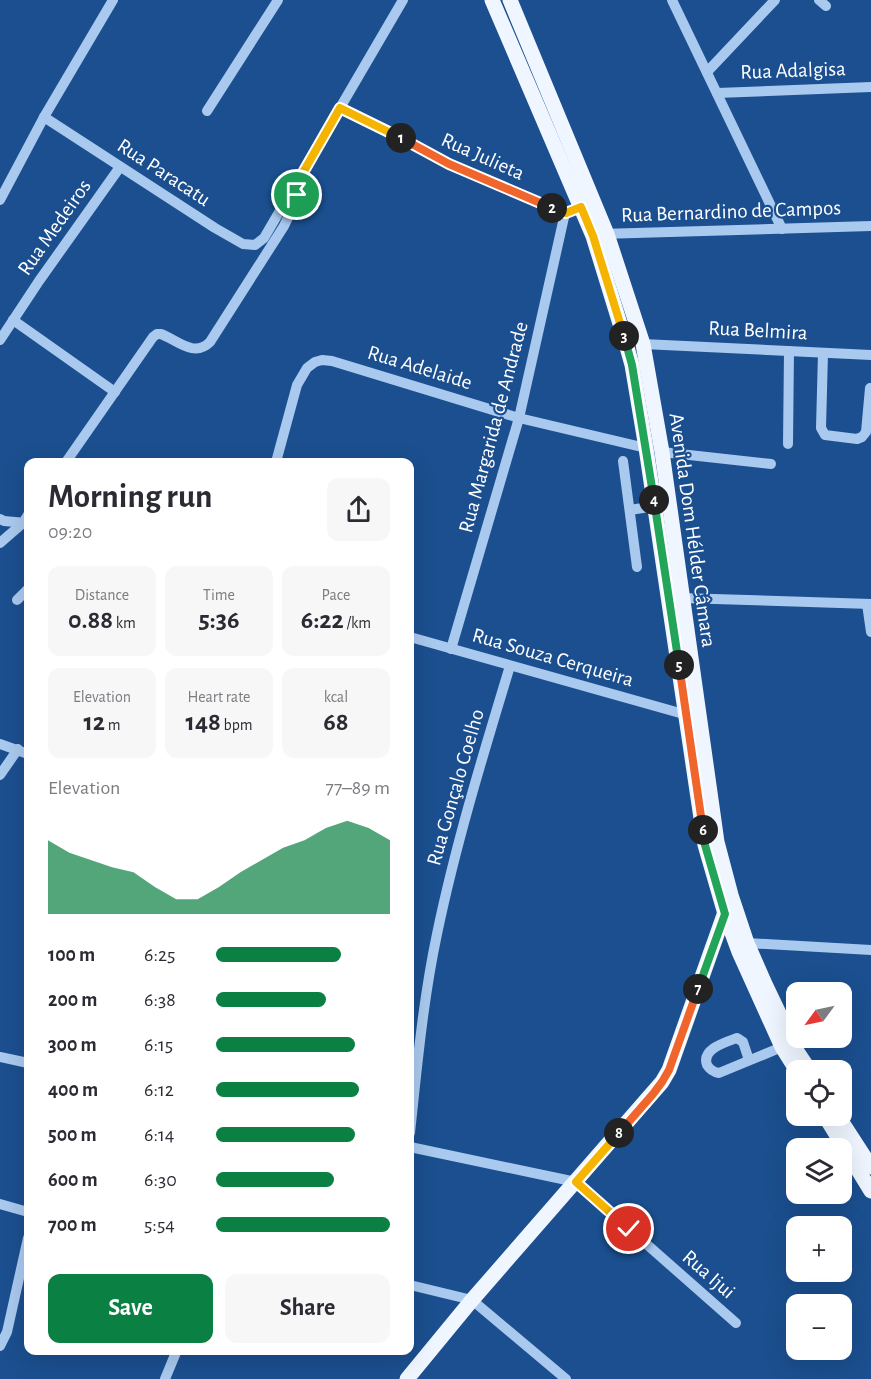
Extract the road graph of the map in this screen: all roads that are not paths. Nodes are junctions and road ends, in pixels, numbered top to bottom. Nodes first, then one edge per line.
1 (113, 0) edge
2 (278, 0) edge
3 (403, 0) edge
4 (492, 0) edge
5 (510, 0) edge
6 (672, 0) edge
7 (775, 0) edge
8 (707, 72) junction
9 (871, 87) edge
10 (717, 93) junction
11 (340, 108) junction
12 (207, 111) dead end
13 (45, 117) junction
14 (120, 167) junction
15 (297, 183) junction
16 (0, 200) edge
17 (581, 207) junction
18 (566, 213) junction
19 (871, 226) edge
20 (782, 229) junction
21 (600, 235) junction
22 (13, 320) junction
23 (0, 340) edge
24 (644, 344) junction
25 (789, 351) junction
26 (823, 353) junction
27 (871, 355) edge
28 (870, 388) edge
29 (115, 392) junction
30 (519, 418) junction
31 (788, 444) dead end
32 (654, 450) junction
33 (69, 458) edge
34 (277, 458) edge
35 (623, 460) dead end
36 (771, 464) dead end
37 (655, 507) junction
38 (630, 510) junction
39 (0, 519) edge
40 (24, 520) edge
41 (24, 523) edge
42 (0, 543) edge
43 (637, 567) dead end
44 (24, 593) edge
45 (681, 598) junction
46 (17, 600) dead end
47 (869, 604) edge
48 (871, 632) edge
49 (414, 638) edge
50 (451, 649) junction
51 (510, 666) junction
52 (687, 715) junction
53 (0, 744) edge
54 (18, 749) junction
55 (24, 752) edge
56 (0, 776) edge
57 (731, 895) junction
58 (725, 914) junction
59 (743, 947) junction
60 (871, 950) edge
61 (709, 959) junction
62 (782, 1047) junction
63 (0, 1057) edge
64 (749, 1060) dead end
65 (790, 1060) edge
66 (803, 1060) edge
67 (24, 1062) edge
68 (414, 1095) edge
69 (831, 1126) edge
70 (844, 1126) edge
71 (414, 1148) edge
72 (871, 1167) edge
73 (576, 1182) junction
74 (871, 1191) edge
75 (0, 1204) edge
76 (24, 1211) edge
77 (24, 1256) edge
78 (414, 1287) edge
79 (472, 1300) junction
80 (736, 1323) dead end
81 (0, 1346) edge
82 (175, 1355) edge
83 (165, 1379) edge
84 (407, 1379) edge
85 (566, 1379) edge

1 - 13 street
2 - 12 street
3 - 11 street
4 - 17 main road, Avenida Dom Hélder Câmara
5 - 21 main road, Avenida Dom Hélder Câmara
6 - 8 street
7 - 8 street
8 - 10 street
9 - 10 street, Rua Adalgisa
10 - 20 street
11 - 15 street
11 - 18 street, Rua Julieta
13 - 14 street, Rua Paracatu
13 - 16 street
14 - 15 street, Rua Paracatu
14 - 22 street, Rua Medeiros
15 - 29 street
17 - 18 street
17 - 21 main road, Avenida Dom Hélder Câmara
18 - 30 street, Rua Margarida de Andrade
19 - 20 street, Rua Bernardino de Campos
20 - 21 street, Rua Bernardino de Campos
21 - 24 main road, Avenida Dom Hélder Câmara
21 - 32 main road, Avenida Dom Hélder Câmara
22 - 23 street, Rua Medeiros
22 - 29 street
24 - 25 street, Rua Belmira
24 - 32 main road, Avenida Dom Hélder Câmara
25 - 26 street, Rua Belmira
25 - 31 street
26 - 27 street, Rua Belmira
26 - 28 street
29 - 33 street
30 - 32 street, Rua Adelaide
30 - 34 street, Rua Adelaide
30 - 50 street, Rua Margarida de Andrade
32 - 36 street, Rua Adelaide
32 - 37 main road, Avenida Dom Hélder Câmara
32 - 45 main road, Avenida Dom Hélder Câmara
35 - 38 street
37 - 38 street
37 - 52 main road, Avenida Dom Hélder Câmara
38 - 43 street
39 - 40 street
41 - 42 street
44 - 46 street
45 - 47 street
45 - 57 main road, Avenida Dom Hélder Câmara
47 - 48 street
49 - 50 street, Rua Souza Cerqueira
50 - 51 street, Rua Souza Cerqueira
51 - 52 street, Rua Souza Cerqueira
51 - 68 street, Rua Gonçalo Coelho
52 - 58 main road, Avenida Dom Hélder Câmara
53 - 54 street
54 - 55 street
54 - 56 street
57 - 58 main road
57 - 59 main road, Avenida Dom Hélder Câmara
58 - 59 main road, Avenida Dom Hélder Câmara
58 - 61 main road
59 - 60 street
59 - 61 main road
59 - 62 main road, Avenida Dom Hélder Câmara
59 - 66 main road, Avenida Dom Hélder Câmara
61 - 73 main road
62 - 64 street
62 - 65 main road, Avenida Dom Hélder Câmara
63 - 67 street
69 - 74 main road
70 - 72 main road
71 - 73 street
73 - 79 main road
73 - 80 street, Rua Ijui
75 - 76 street
77 - 81 street
78 - 79 street
79 - 84 main road
79 - 85 street
82 - 83 street

